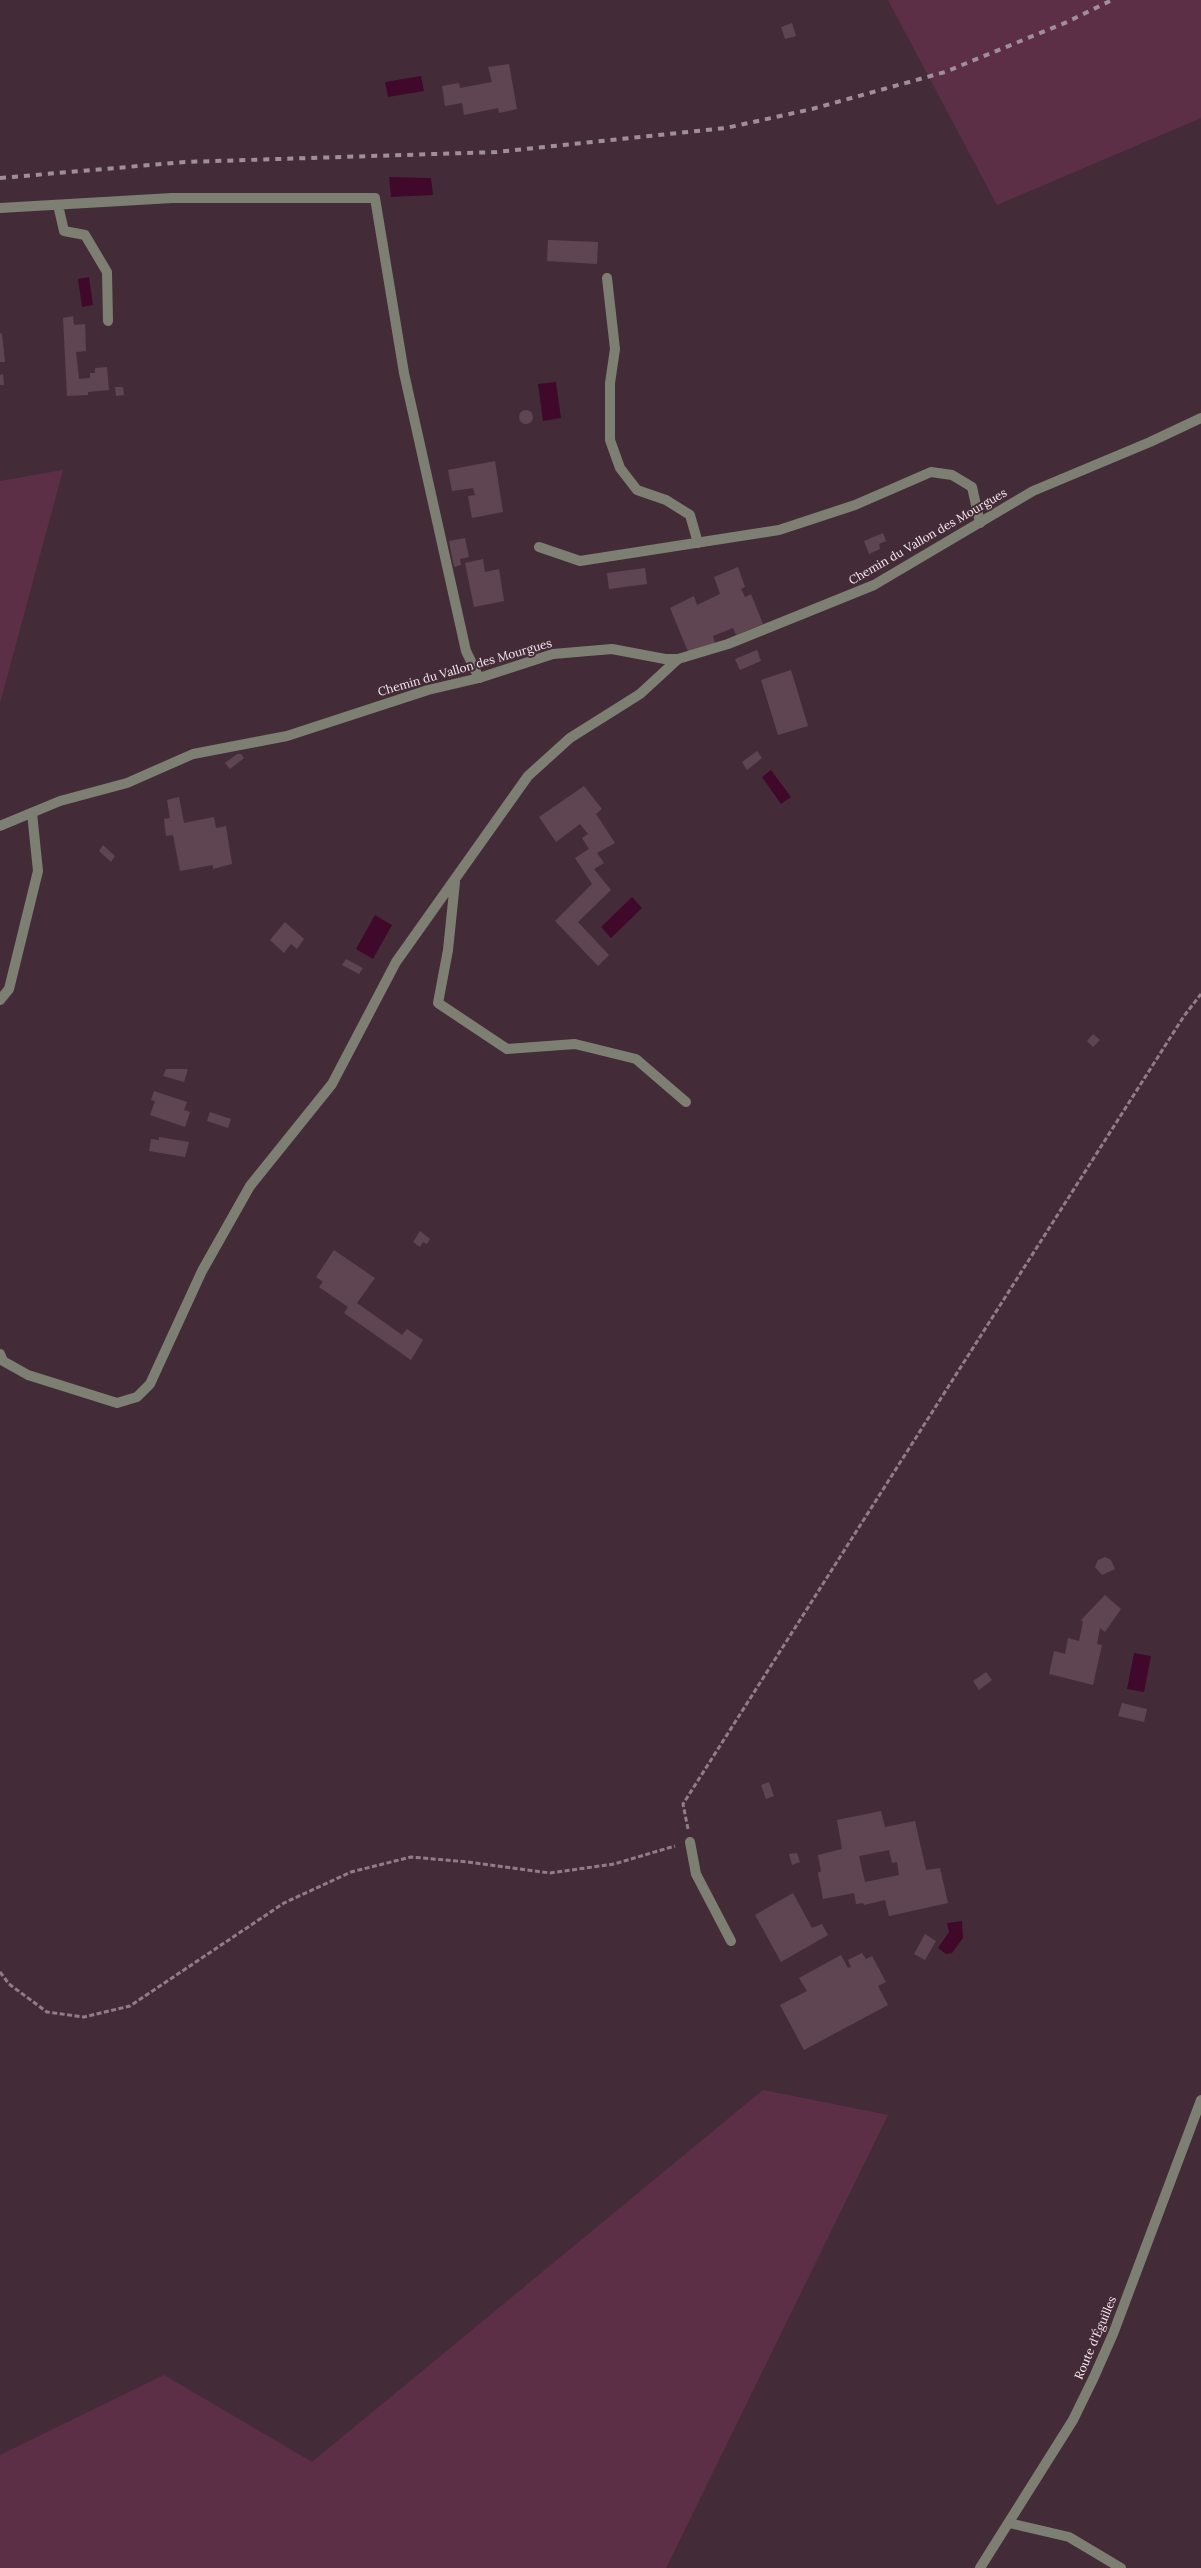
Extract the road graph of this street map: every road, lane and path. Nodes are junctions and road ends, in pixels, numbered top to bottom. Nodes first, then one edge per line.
1 (58, 205) junction
2 (0, 208) edge
3 (607, 278) dead end
4 (108, 320) dead end
5 (1201, 418) edge
6 (980, 522) junction
7 (698, 543) junction
8 (540, 547) dead end
9 (678, 659) junction
10 (479, 678) junction
11 (32, 813) junction
12 (0, 826) edge
13 (455, 881) junction
14 (1201, 994) edge
15 (0, 1000) edge
16 (686, 1102) dead end
17 (0, 1354) edge
18 (690, 1842) junction
19 (731, 1941) dead end
20 (0, 1972) edge
21 (1201, 2100) edge
22 (1009, 2523) junction
23 (980, 2568) edge
24 (1121, 2568) edge

1 - 2 street
1 - 4 street
1 - 10 street
3 - 7 street
5 - 6 street, Chemin du Vallon des Mourgues
6 - 7 street
6 - 9 street, Chemin du Vallon des Mourgues
7 - 8 street
9 - 10 street, Chemin du Vallon des Mourgues
9 - 13 street
10 - 11 street, Chemin du Vallon des Mourgues
11 - 12 street, Chemin du Vallon des Mourgues
11 - 15 street
13 - 16 street
13 - 17 street
14 - 18 path
18 - 19 street
18 - 20 path
21 - 22 street, Route d'Éguilles
22 - 23 street, Route d'Éguilles
22 - 24 street

